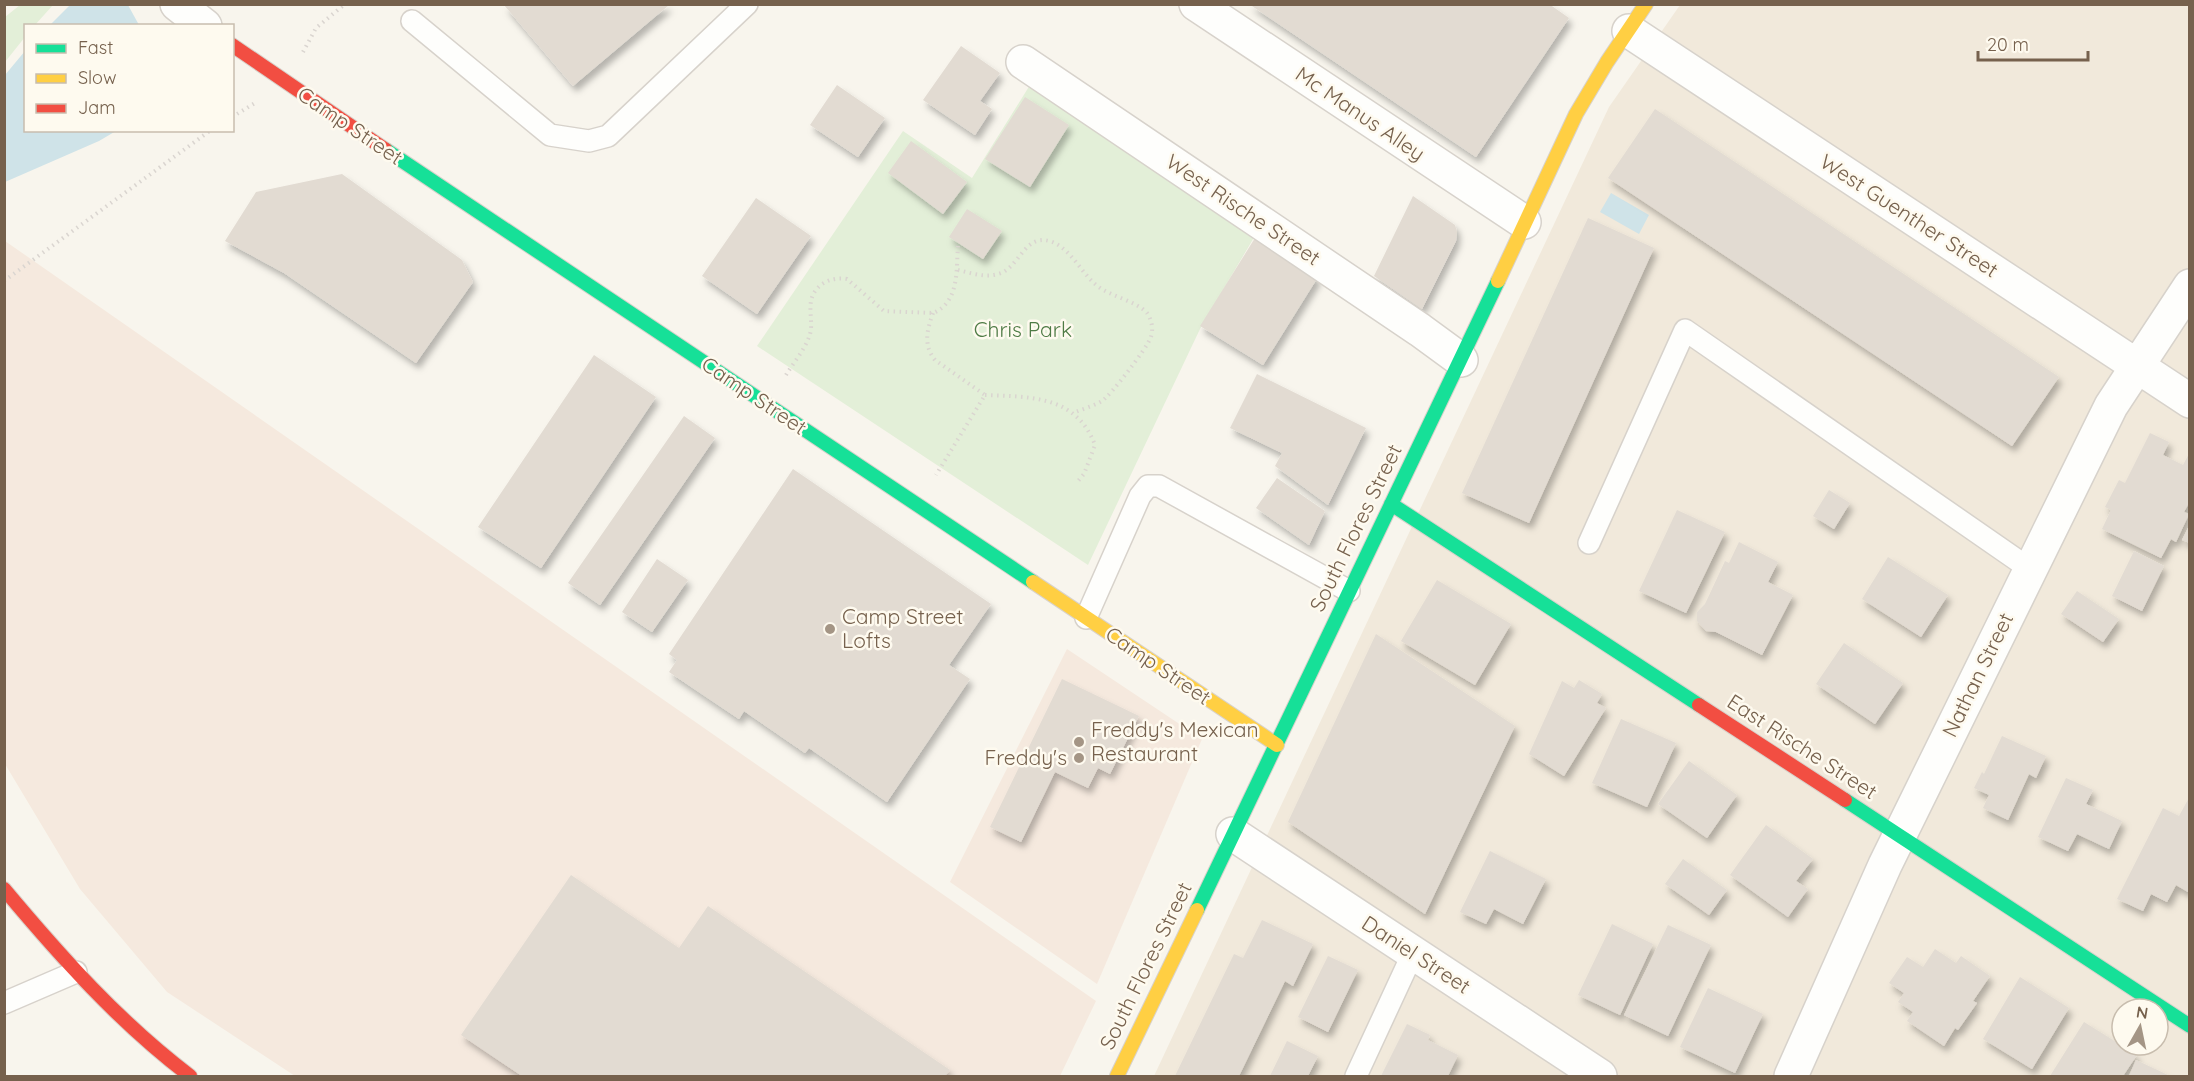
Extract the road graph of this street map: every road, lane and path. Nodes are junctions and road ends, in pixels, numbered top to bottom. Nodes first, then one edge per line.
1 (177, 4) edge
2 (345, 4) edge
3 (747, 4) edge
4 (1196, 4) edge
5 (1638, 18) edge
6 (412, 21) dead end
7 (202, 24) edge
8 (234, 46) edge
9 (306, 49) dead end
10 (1023, 62) dead end
11 (260, 100) dead end
12 (234, 116) edge
13 (208, 132) edge
14 (1524, 222) junction
15 (958, 246) dead end
16 (958, 270) junction
17 (6, 278) edge
18 (2190, 286) edge
19 (933, 312) junction
20 (1461, 360) junction
21 (2136, 366) junction
22 (786, 375) dead end
23 (985, 395) junction
24 (2190, 401) edge
25 (1073, 413) junction
26 (935, 476) dead end
27 (1078, 481) dead end
28 (1390, 504) junction
29 (1589, 543) dead end
30 (2030, 569) junction
31 (1349, 591) junction
32 (1086, 618) junction
33 (1276, 745) junction
34 (1233, 834) junction
35 (1899, 836) junction
36 (4, 889) edge
37 (1413, 953) junction
38 (76, 972) junction
39 (4, 1003) edge
40 (2190, 1026) edge
41 (190, 1077) edge
42 (1117, 1077) edge
43 (1356, 1077) edge
44 (1600, 1077) edge
45 (1791, 1077) edge

1 - 7 street
2 - 9 path
3 - 6 lane
4 - 14 street, Mc Manus Alley
5 - 14 street, South Flores Street
5 - 21 street, West Guenther Street
8 - 32 street, Camp Street
10 - 20 street, West Rische Street
11 - 12 path
13 - 17 path
14 - 20 street, South Flores Street
15 - 16 path
16 - 19 path
16 - 25 path
18 - 21 street, Nathan Street
19 - 22 path
19 - 23 path
20 - 28 street, South Flores Street
21 - 24 street, West Guenther Street
21 - 30 street, Nathan Street
23 - 25 path
23 - 26 path
25 - 27 path
28 - 31 street, South Flores Street
28 - 35 street, East Rische Street
29 - 30 lane
30 - 35 street, Nathan Street
31 - 32 lane
31 - 33 street, South Flores Street
32 - 33 street, Camp Street
33 - 34 street, South Flores Street
34 - 37 street, Daniel Street
34 - 42 street, South Flores Street
35 - 40 street, East Rische Street
35 - 45 street, Nathan Street
36 - 38 street
37 - 43 lane
37 - 44 street, Daniel Street
38 - 39 lane
38 - 41 street

